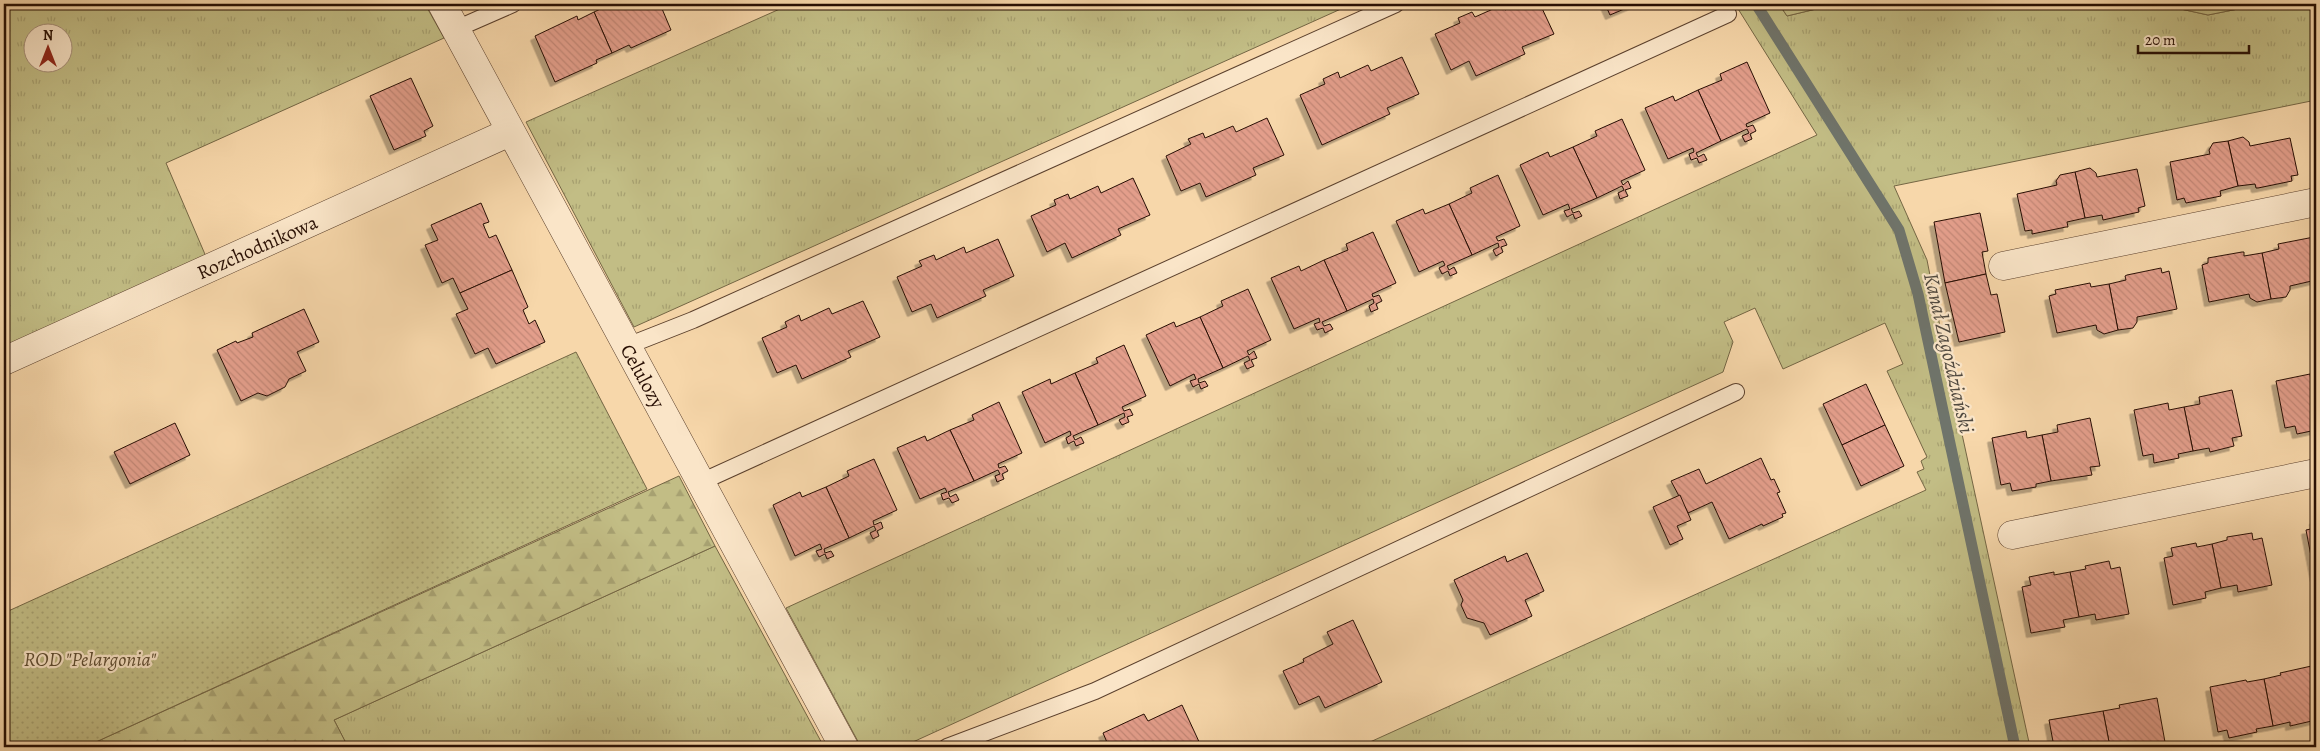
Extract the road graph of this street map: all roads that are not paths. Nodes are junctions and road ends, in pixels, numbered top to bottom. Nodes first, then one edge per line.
1 (442, 4) edge
2 (513, 4) edge
3 (1396, 4) edge
4 (1728, 14) dead end
5 (456, 29) junction
6 (510, 132) junction
7 (2316, 202) edge
8 (2003, 266) dead end
9 (627, 346) junction
10 (4, 361) edge
11 (1736, 392) dead end
12 (2316, 473) edge
13 (701, 482) junction
14 (2012, 535) dead end
15 (844, 747) edge
16 (947, 747) edge

1 - 5 street, Celulozy
2 - 5 lane
3 - 9 lane
4 - 13 lane
5 - 6 street, Celulozy
6 - 9 street, Celulozy
6 - 10 street, Rozchodnikowa
7 - 8 street
9 - 13 street, Celulozy
11 - 16 lane
12 - 14 street
13 - 15 street, Celulozy

